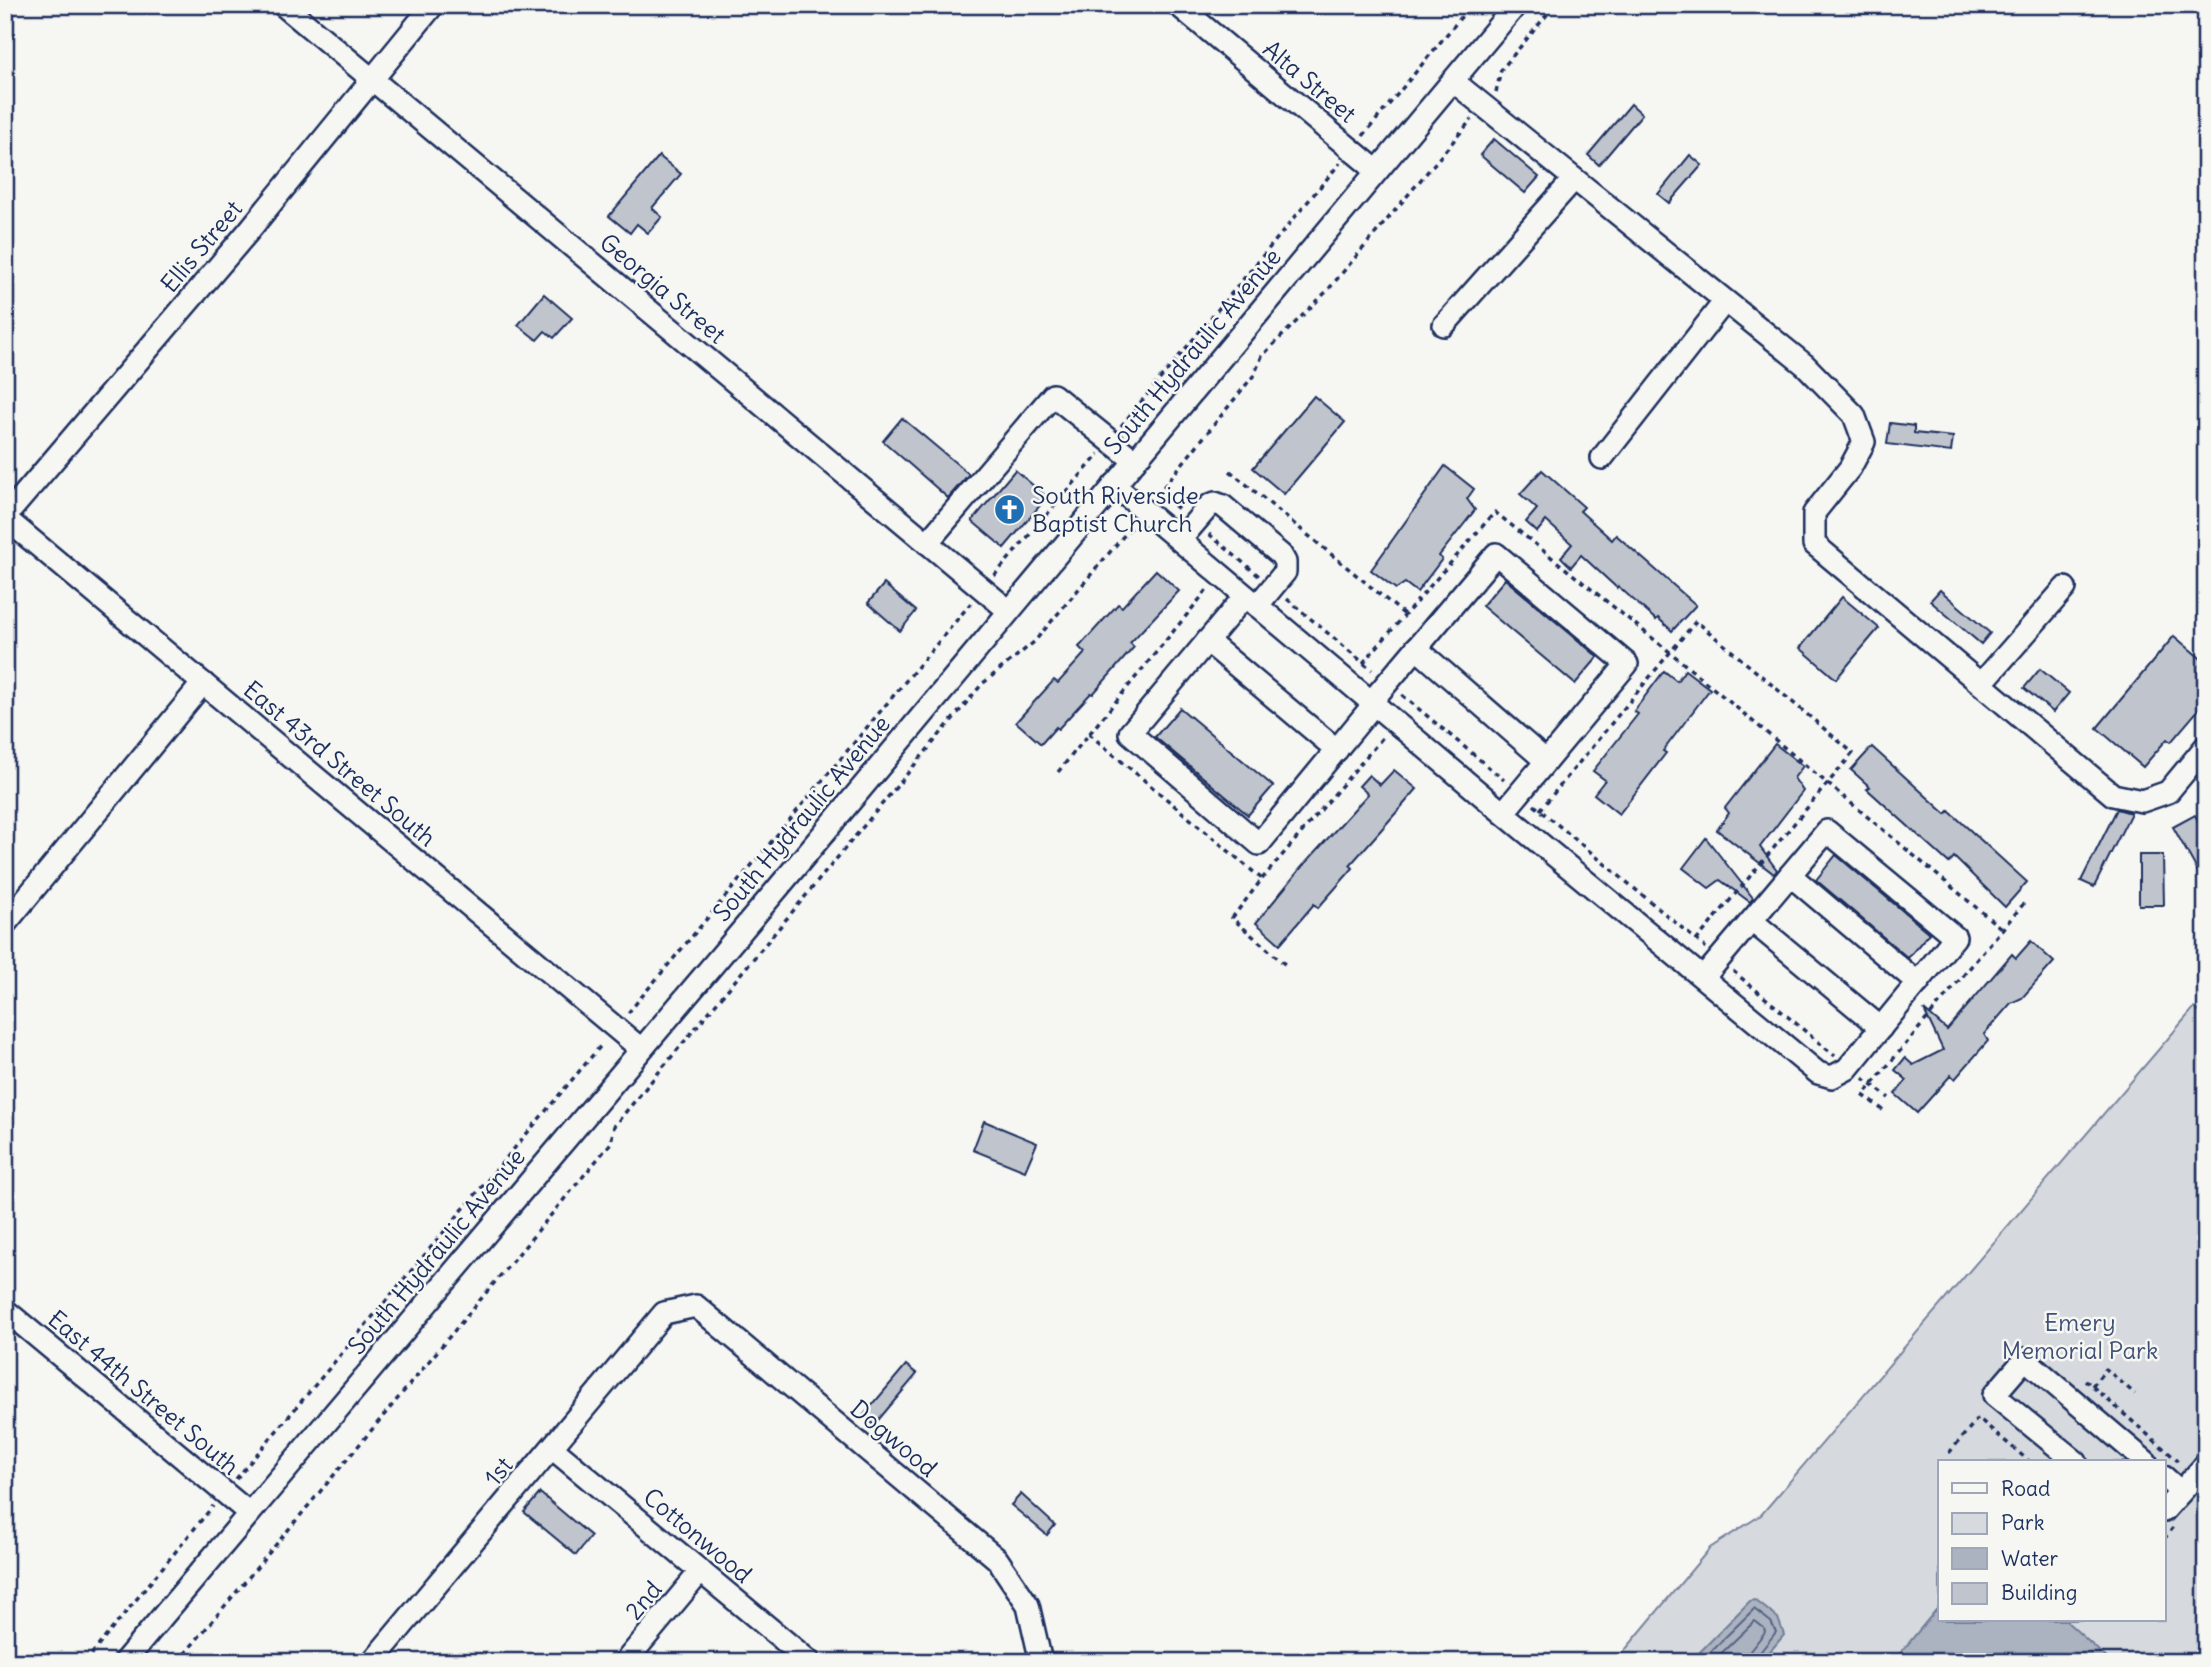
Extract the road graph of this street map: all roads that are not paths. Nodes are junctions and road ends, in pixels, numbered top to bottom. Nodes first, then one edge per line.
1 (283, 5) edge
2 (433, 5) edge
3 (1178, 5) edge
4 (1516, 5) edge
5 (372, 79) junction
6 (1452, 81) junction
7 (1377, 171) junction
8 (1574, 179) junction
9 (1725, 301) junction
10 (1444, 325) dead end
11 (1602, 458) dead end
12 (1135, 461) junction
13 (1114, 485) junction
14 (5, 517) edge
15 (1180, 540) junction
16 (927, 543) junction
17 (2065, 588) dead end
18 (1251, 601) junction
19 (1009, 611) junction
20 (1207, 641) junction
21 (1416, 648) junction
22 (203, 683) junction
23 (1981, 684) junction
24 (1373, 703) junction
25 (2206, 746) edge
26 (1337, 750) junction
27 (1546, 761) junction
28 (1503, 813) junction
29 (1790, 875) junction
30 (1752, 921) junction
31 (5, 924) edge
32 (1704, 977) junction
33 (1918, 983) junction
34 (1881, 1028) junction
35 (641, 1049) junction
36 (5, 1310) edge
37 (664, 1313) joint
38 (552, 1448) junction
39 (2074, 1460) edge
40 (2144, 1460) edge
41 (2203, 1467) edge
42 (2166, 1479) edge
43 (2181, 1492) junction
44 (2166, 1509) edge
45 (249, 1513) junction
46 (701, 1572) junction
47 (124, 1662) edge
48 (372, 1662) edge
49 (625, 1662) edge
50 (810, 1662) edge
51 (1041, 1662) edge

1 - 5 street, Georgia Street
2 - 5 street, Ellis Street
3 - 7 street, Alta Street
4 - 6 street, South Hydraulic Avenue
5 - 14 street, Ellis Street
5 - 16 street, Georgia Street
6 - 7 street, South Hydraulic Avenue
6 - 8 street
7 - 12 street, South Hydraulic Avenue
8 - 9 street
8 - 10 street
9 - 11 street
9 - 23 street
12 - 13 street, South Hydraulic Avenue
12 - 16 street
13 - 15 street
13 - 19 street, South Hydraulic Avenue
14 - 22 street, East 43rd Street South
15 - 18 street
15 - 18 street
16 - 19 street, Georgia Street
17 - 23 street
18 - 20 street
18 - 24 street
19 - 35 street, South Hydraulic Avenue
20 - 26 street
20 - 26 street
21 - 24 street
21 - 27 street
21 - 27 street
22 - 31 street
22 - 35 street, East 43rd Street South
23 - 25 street
24 - 26 street
24 - 28 street
27 - 28 street
28 - 32 street
29 - 30 street
29 - 33 street
29 - 33 street
30 - 32 street
30 - 34 street
32 - 34 street
33 - 34 street
35 - 45 street, South Hydraulic Avenue
36 - 45 street, East 44th Street South
37 - 38 street, 1st
37 - 51 street, Dogwood
38 - 46 street, Cottonwood
38 - 48 street, 1st
39 - 40 street
41 - 43 street
42 - 43 street
43 - 44 street
45 - 47 street, South Hydraulic Avenue
46 - 49 street, 2nd
46 - 50 street, Cottonwood

